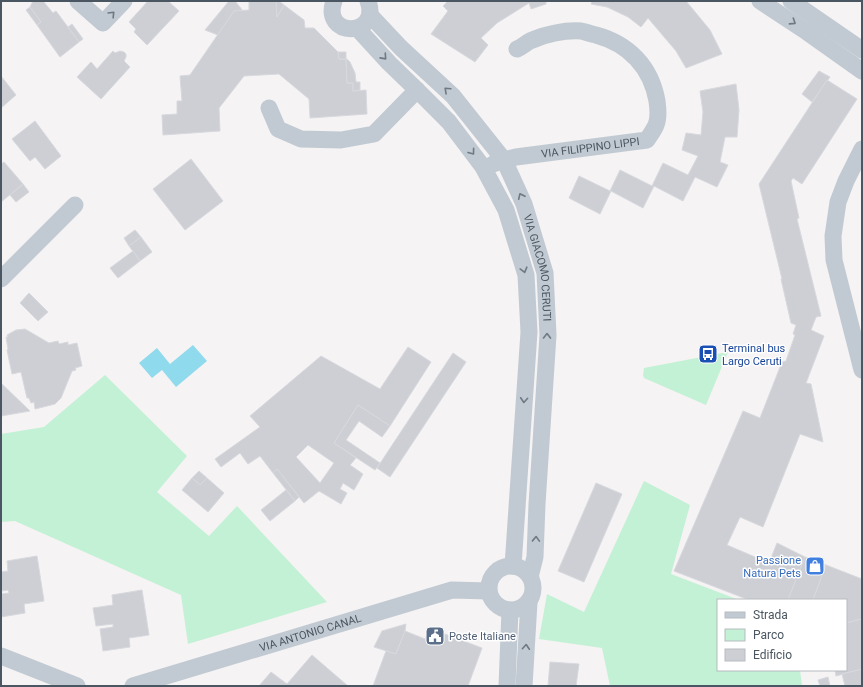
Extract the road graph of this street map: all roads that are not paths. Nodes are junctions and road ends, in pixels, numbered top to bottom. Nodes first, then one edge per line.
1 (78, 1) edge
2 (124, 1) edge
3 (760, 1) edge
4 (791, 1) edge
5 (330, 3) edge
6 (372, 6) edge
7 (357, 28) junction
8 (518, 49) dead end
9 (862, 50) edge
10 (862, 71) edge
11 (417, 90) junction
12 (269, 108) dead end
13 (862, 149) edge
14 (504, 160) junction
15 (484, 167) junction
16 (75, 205) dead end
17 (1, 279) edge
18 (862, 370) edge
19 (513, 566) junction
20 (530, 577) junction
21 (489, 591) junction
22 (529, 602) junction
23 (510, 610) junction
24 (1, 656) edge
25 (77, 686) edge
26 (133, 686) edge
27 (507, 686) edge
28 (524, 686) edge

1 -> 2 street
3 -> 10 street
4 - 9 street
5 - 7 street
6 - 7 street, VIA GIACOMO CERUTI
14 -> 6 street, VIA GIACOMO CERUTI
7 -> 11 street, VIA GIACOMO CERUTI
8 - 14 street, VIA FILIPPINO LIPPI
11 - 12 street
11 -> 15 street, VIA GIACOMO CERUTI
13 - 18 street
14 - 15 street, VIA FILIPPINO LIPPI
20 -> 14 street, VIA GIACOMO CERUTI
15 -> 19 street, VIA GIACOMO CERUTI
16 - 17 street
19 - 20 street
19 - 21 street
20 - 22 street, VIA GIACOMO CERUTI
21 - 23 street
21 - 26 street, VIA ANTONIO CANAL
22 - 23 street
28 -> 22 street, VIA GIACOMO CERUTI
23 - 27 street
24 - 25 street

